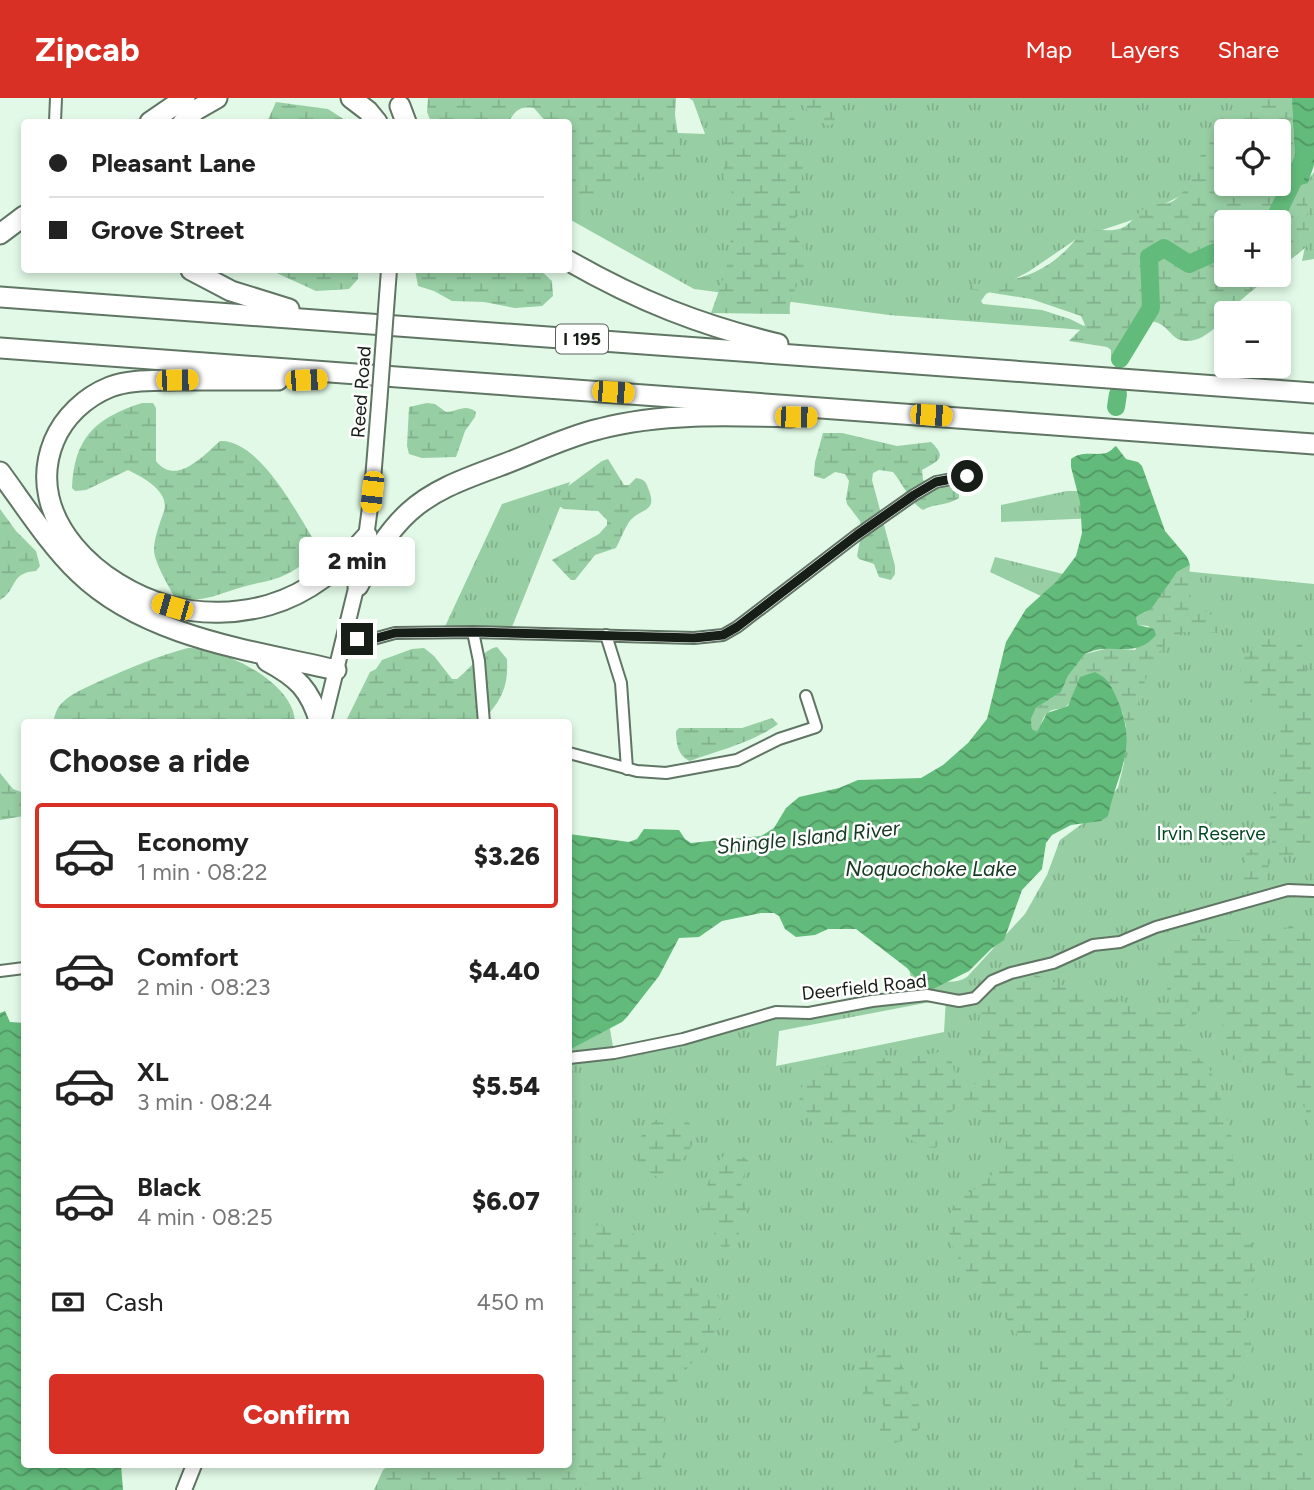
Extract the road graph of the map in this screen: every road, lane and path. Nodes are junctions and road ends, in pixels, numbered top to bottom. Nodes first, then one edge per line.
1 (56, 98) edge
2 (185, 98) edge
3 (218, 98) edge
4 (351, 98) edge
5 (54, 119) edge
6 (154, 119) edge
7 (186, 119) edge
8 (375, 119) edge
9 (21, 218) edge
10 (0, 234) edge
11 (572, 263) edge
12 (196, 273) edge
13 (389, 273) edge
14 (0, 297) edge
15 (330, 320) junction
16 (0, 348) edge
17 (834, 357) junction
18 (395, 377) junction
19 (1314, 393) edge
20 (904, 413) junction
21 (1314, 444) edge
22 (0, 472) edge
23 (967, 476) dead end
24 (367, 536) junction
25 (358, 586) junction
26 (473, 632) junction
27 (607, 635) junction
28 (345, 637) junction
29 (244, 649) junction
30 (337, 670) junction
31 (806, 696) dead end
32 (320, 719) edge
33 (322, 719) edge
34 (484, 719) edge
35 (572, 755) edge
36 (627, 769) junction
37 (1314, 891) edge
38 (21, 968) edge
39 (0, 971) edge
40 (572, 1058) edge
41 (193, 1468) edge
42 (184, 1490) edge

1 - 5 street
2 - 6 highway
3 - 7 highway
4 - 8 highway
9 - 10 highway
11 - 17 highway
12 - 15 highway
13 - 24 street, Reed Road, bridge
14 - 15 highway, I 195
15 - 17 highway, I 195
16 - 18 highway
17 - 19 highway, I 195
18 - 20 highway
18 - 24 highway
20 - 21 highway
20 - 25 highway
22 - 29 highway
23 - 27 street
24 - 25 street, Reed Road
25 - 28 street, Reed Road
26 - 27 street
26 - 28 street
26 - 34 street
27 - 36 street
28 - 30 street, Reed Road
29 - 30 highway
29 - 32 highway
30 - 33 street, Reed Road
31 - 36 street
35 - 36 street
37 - 40 street, Deerfield Road
38 - 39 street
41 - 42 street

